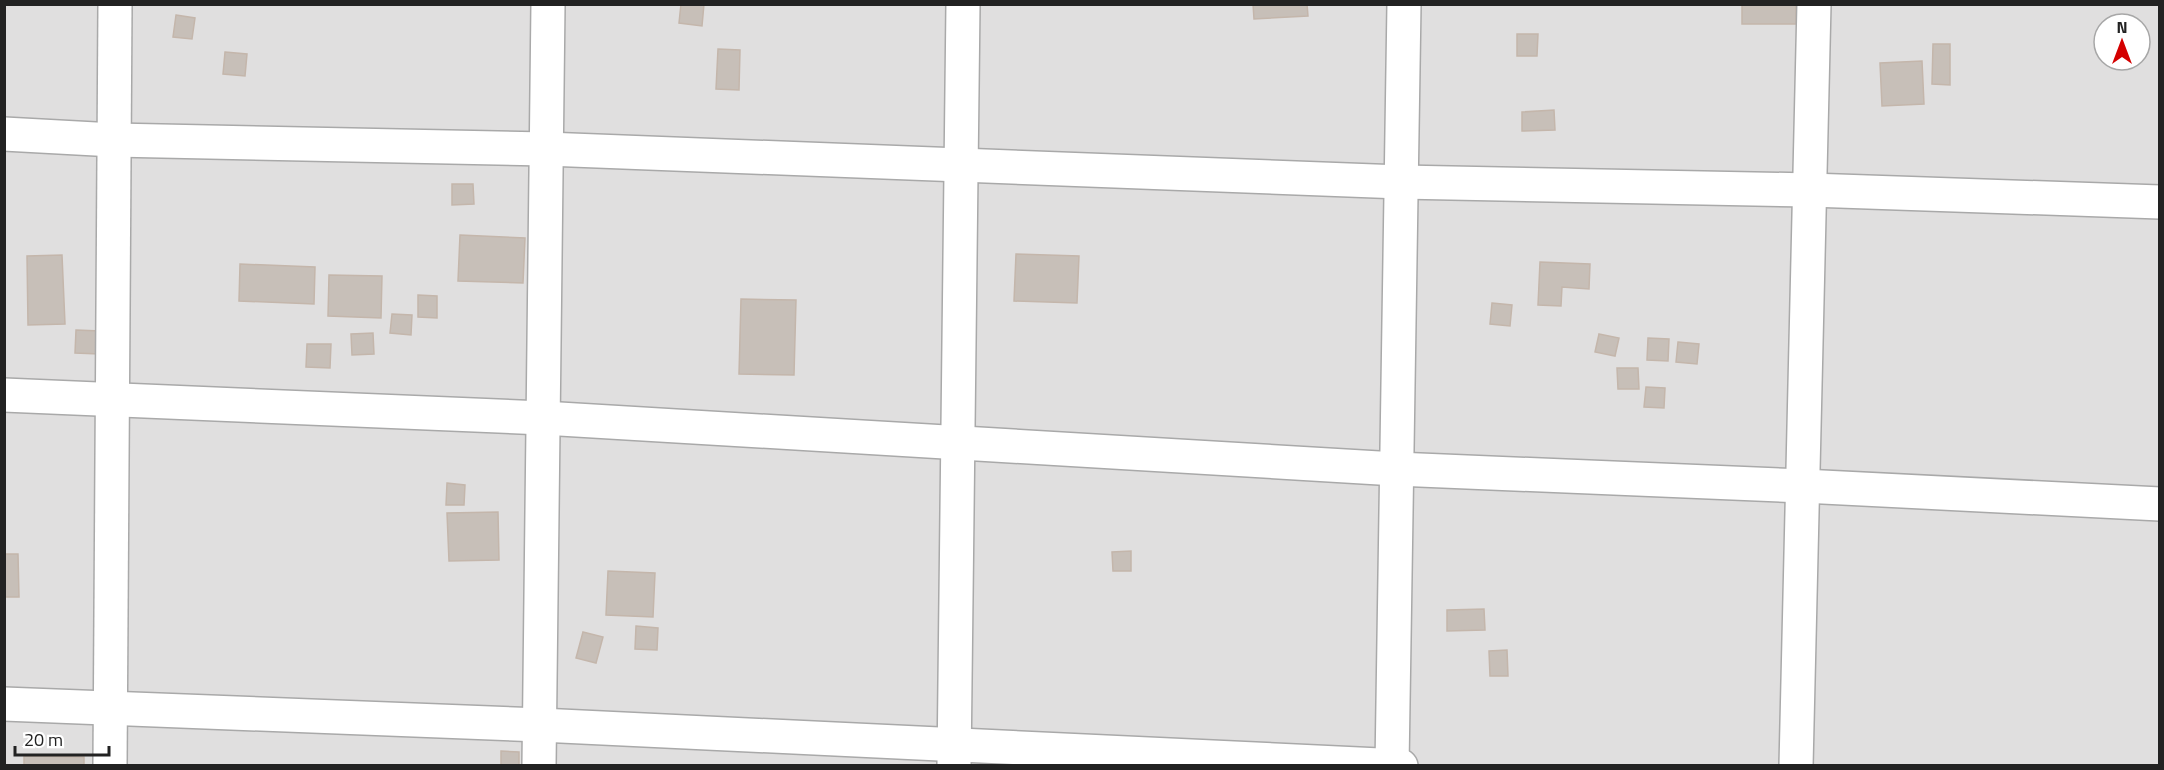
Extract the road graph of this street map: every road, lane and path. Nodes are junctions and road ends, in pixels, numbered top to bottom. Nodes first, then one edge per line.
1 (115, 4) edge
2 (548, 4) edge
3 (963, 4) edge
4 (1404, 4) edge
5 (1814, 4) edge
6 (4, 134) edge
7 (114, 140) junction
8 (546, 149) junction
9 (961, 166) junction
10 (1401, 182) junction
11 (1810, 190) junction
12 (2160, 202) edge
13 (4, 395) edge
14 (113, 402) junction
15 (543, 418) junction
16 (958, 445) junction
17 (1396, 469) junction
18 (1803, 486) junction
19 (2160, 504) edge
20 (4, 704) edge
21 (111, 708) junction
22 (540, 725) junction
23 (955, 755) edge
24 (110, 765) edge
25 (539, 765) edge
26 (1392, 765) edge
27 (1401, 765) edge
28 (1796, 765) edge

1 - 7 street
2 - 8 street
3 - 9 street
4 - 10 street
5 - 11 street
6 - 7 street
7 - 8 street
7 - 14 street
8 - 9 street
8 - 15 street
9 - 10 street
9 - 16 street
10 - 11 street
10 - 17 street
11 - 12 street
11 - 18 street
13 - 14 street
14 - 15 street
14 - 21 street
15 - 16 street
15 - 22 street
16 - 17 street
16 - 23 street
17 - 18 street
17 - 26 street
18 - 19 street
18 - 28 street
20 - 21 street
21 - 22 street
21 - 24 street
22 - 23 street
22 - 25 street
23 - 26 street
26 - 27 street

